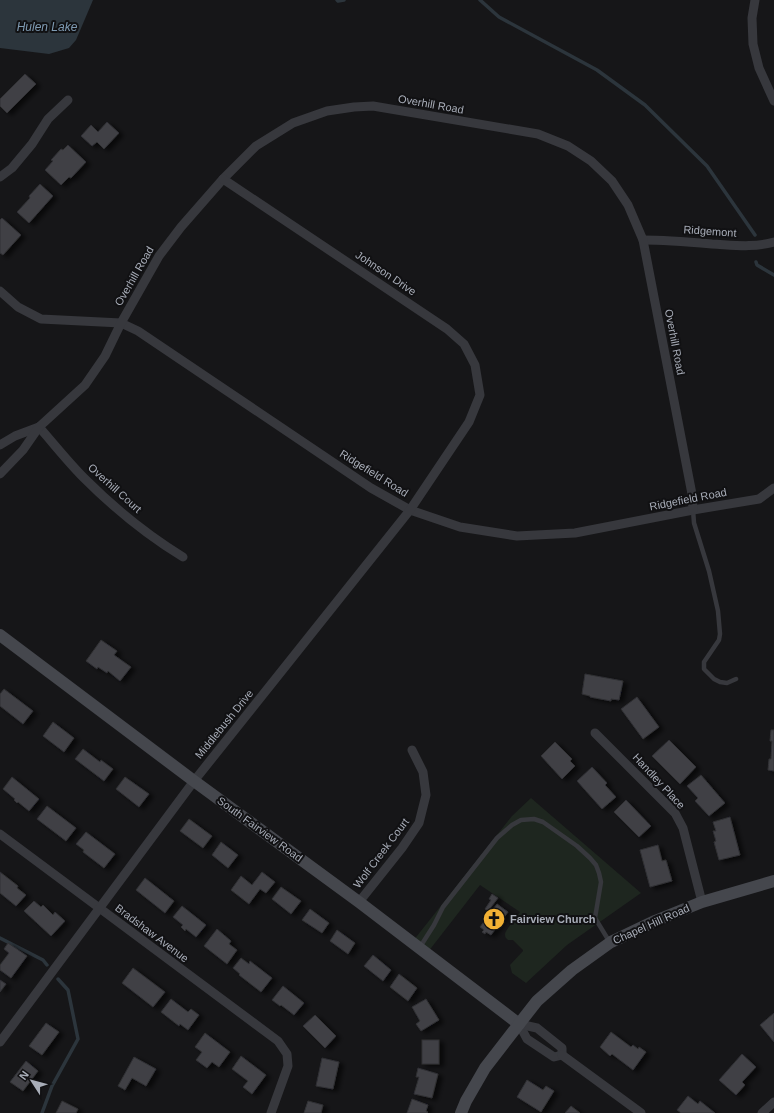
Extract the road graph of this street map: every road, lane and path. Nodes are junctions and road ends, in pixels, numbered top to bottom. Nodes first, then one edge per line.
1 (755, 0) edge
2 (68, 100) dead end
3 (774, 102) edge
4 (0, 177) edge
5 (223, 179) junction
6 (643, 240) junction
7 (774, 242) edge
8 (0, 291) edge
9 (121, 323) junction
10 (470, 422) joint
11 (40, 427) junction
12 (0, 445) edge
13 (0, 474) edge
14 (774, 488) edge
15 (410, 510) junction
16 (693, 510) junction
17 (183, 557) dead end
18 (0, 635) edge
19 (736, 679) dead end
20 (595, 733) dead end
21 (412, 750) dead end
22 (194, 781) junction
23 (0, 834) edge
24 (774, 881) edge
25 (359, 902) junction
26 (702, 902) junction
27 (100, 909) junction
28 (610, 943) junction
29 (420, 948) junction
30 (519, 1024) junction
31 (0, 1042) edge
32 (562, 1055) junction
33 (774, 1102) edge
34 (271, 1113) edge
35 (461, 1113) edge
36 (641, 1113) edge
37 (762, 1113) edge

1 - 3 street
2 - 4 street
5 - 6 street, Overhill Road
5 - 9 street, Overhill Road
5 - 10 street, Johnson Drive
6 - 7 street, Ridgemont
6 - 16 street, Overhill Road
8 - 9 street, Ridgefield Road
9 - 11 street, Overhill Road
9 - 15 street, Ridgefield Road
10 - 15 street, Middlebush Drive
11 - 12 street, Overhill Road
11 - 13 street, Overhill Road
11 - 17 street, Overhill Court
14 - 16 street, Ridgefield Road
15 - 16 street, Ridgefield Road
15 - 22 street, Middlebush Drive
16 - 19 lane
18 - 22 street, South Fairview Road
20 - 26 street, Handley Place
21 - 25 street, Wolf Creek Court
22 - 25 street, South Fairview Road
22 - 27 street, Middlebush Drive
23 - 27 street, Bradshaw Avenue
24 - 26 street, Chapel Hill Road
25 - 29 street, South Fairview Road
26 - 28 street, Chapel Hill Road
27 - 31 street, Middlebush Drive
27 - 34 street, Bradshaw Avenue
28 - 29 lane
28 - 30 street, Chapel Hill Road
29 - 30 street, South Fairview Road
30 - 32 street
30 - 32 street
30 - 35 street, Chapel Hill Road
32 - 36 street
33 - 37 street

